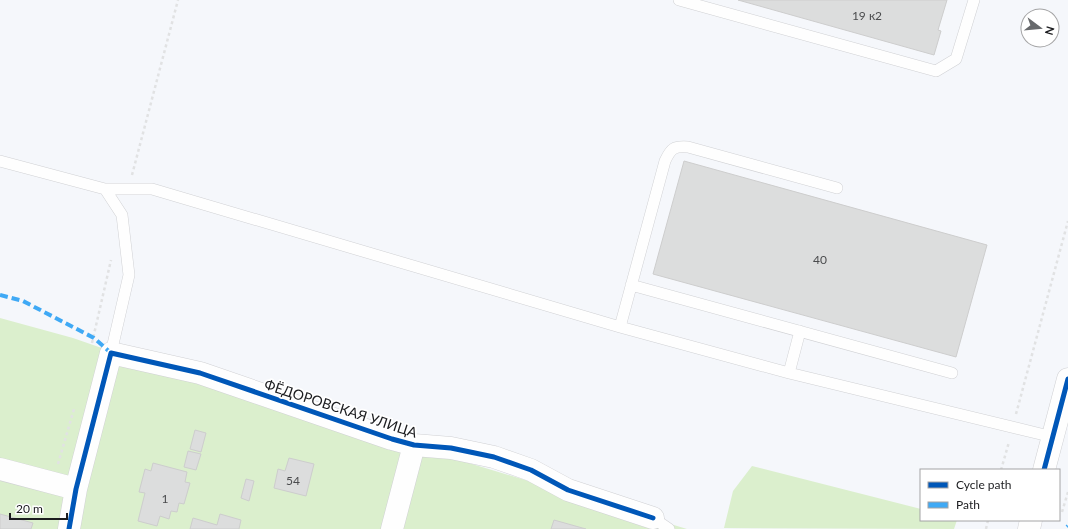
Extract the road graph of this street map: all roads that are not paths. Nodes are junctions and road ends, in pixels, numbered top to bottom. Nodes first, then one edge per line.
1 (679, 0) edge
2 (974, 0) edge
3 (0, 161) edge
4 (837, 188) dead end
5 (105, 189) junction
6 (631, 285) junction
7 (620, 327) junction
8 (800, 331) junction
9 (101, 349) junction
10 (788, 373) junction
11 (952, 373) dead end
12 (1068, 379) edge
13 (1053, 437) junction
14 (414, 445) junction
15 (0, 469) edge
16 (1044, 469) edge
17 (76, 489) junction
18 (661, 524) edge
19 (69, 529) edge
20 (392, 529) edge

1 - 2 lane
3 - 5 lane
4 - 6 lane
5 - 7 lane
5 - 9 lane
6 - 7 lane
6 - 8 lane
7 - 10 lane
8 - 10 lane
8 - 11 lane
9 - 14 street, ФЁДОРОВСКАЯ УЛИЦА
9 - 17 street
10 - 13 lane
12 - 13 street
13 - 16 street
14 - 18 street, ФЁДОРОВСКАЯ УЛИЦА
14 - 20 street
15 - 17 street
17 - 19 street

